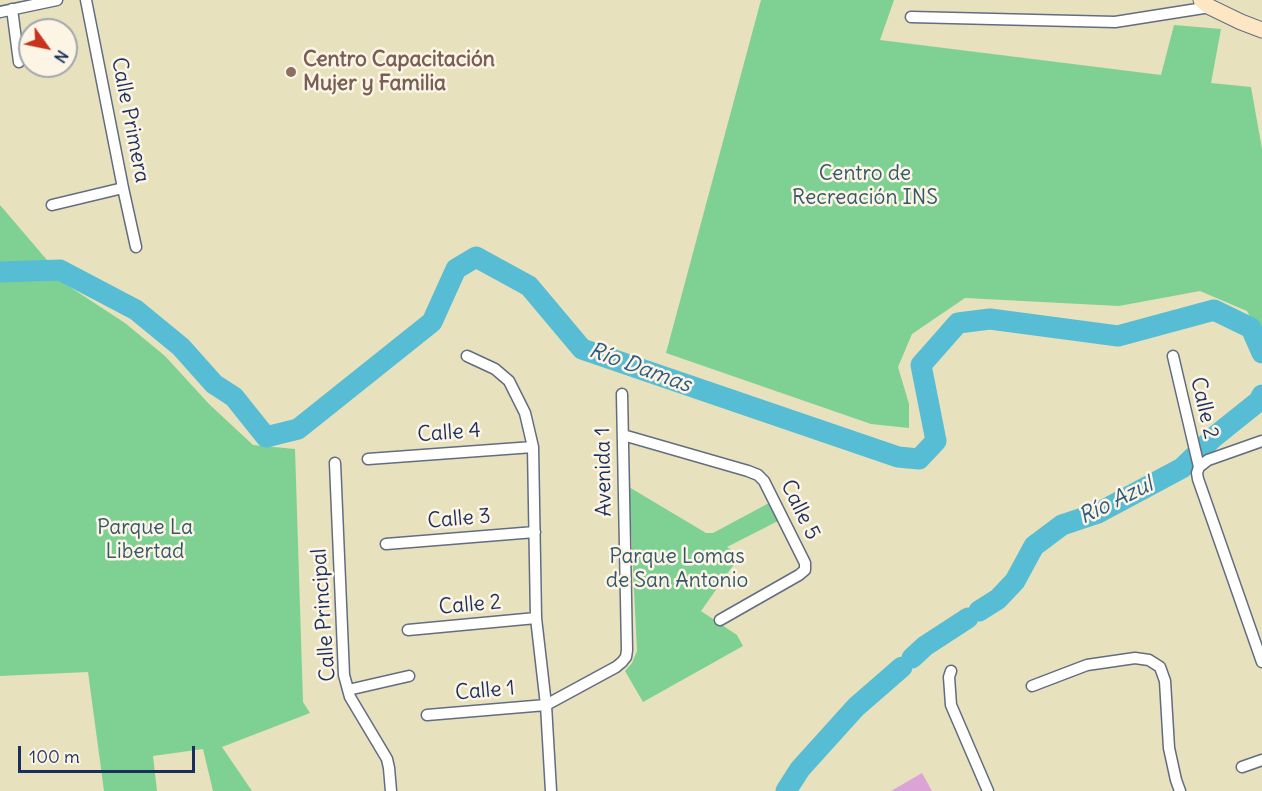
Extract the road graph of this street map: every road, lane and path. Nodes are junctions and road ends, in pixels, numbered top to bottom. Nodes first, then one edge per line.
1 (57, 0) edge
2 (86, 0) edge
3 (1205, 3) edge
4 (12, 9) junction
5 (0, 12) edge
6 (911, 17) dead end
7 (1262, 30) edge
8 (18, 54) edge
9 (123, 188) junction
10 (52, 205) dead end
11 (136, 247) dead end
12 (467, 356) dead end
13 (1173, 356) dead end
14 (622, 394) dead end
15 (623, 435) junction
16 (1262, 441) edge
17 (532, 447) junction
18 (368, 459) dead end
19 (335, 463) dead end
20 (1198, 465) junction
21 (535, 532) junction
22 (386, 544) dead end
23 (536, 618) junction
24 (720, 620) dead end
25 (408, 630) dead end
26 (1262, 662) edge
27 (951, 671) dead end
28 (409, 676) dead end
29 (1032, 687) dead end
30 (348, 690) junction
31 (546, 705) junction
32 (427, 715) dead end
33 (1262, 760) edge
34 (1242, 767) dead end
35 (391, 791) edge
36 (551, 791) edge
37 (988, 791) edge
38 (1180, 791) edge

1 - 4 street
2 - 9 street, Calle Primera
3 - 6 street
3 - 7 main road
4 - 5 street
4 - 8 street
9 - 10 street
9 - 11 street, Calle Primera
12 - 17 street
13 - 20 street, Calle 2
14 - 15 street, Avenida 1
15 - 24 street, Calle 5
15 - 31 street, Avenida 1
16 - 20 street
17 - 18 street, Calle 4
17 - 21 street
19 - 30 street, Calle Principal
20 - 26 street, Calle 2
21 - 22 street, Calle 3
21 - 23 street
23 - 25 street, Calle 2
23 - 31 street
27 - 37 street
28 - 30 street
29 - 38 street
30 - 35 street, Calle Principal
31 - 32 street, Calle 1
31 - 36 street
33 - 34 street

